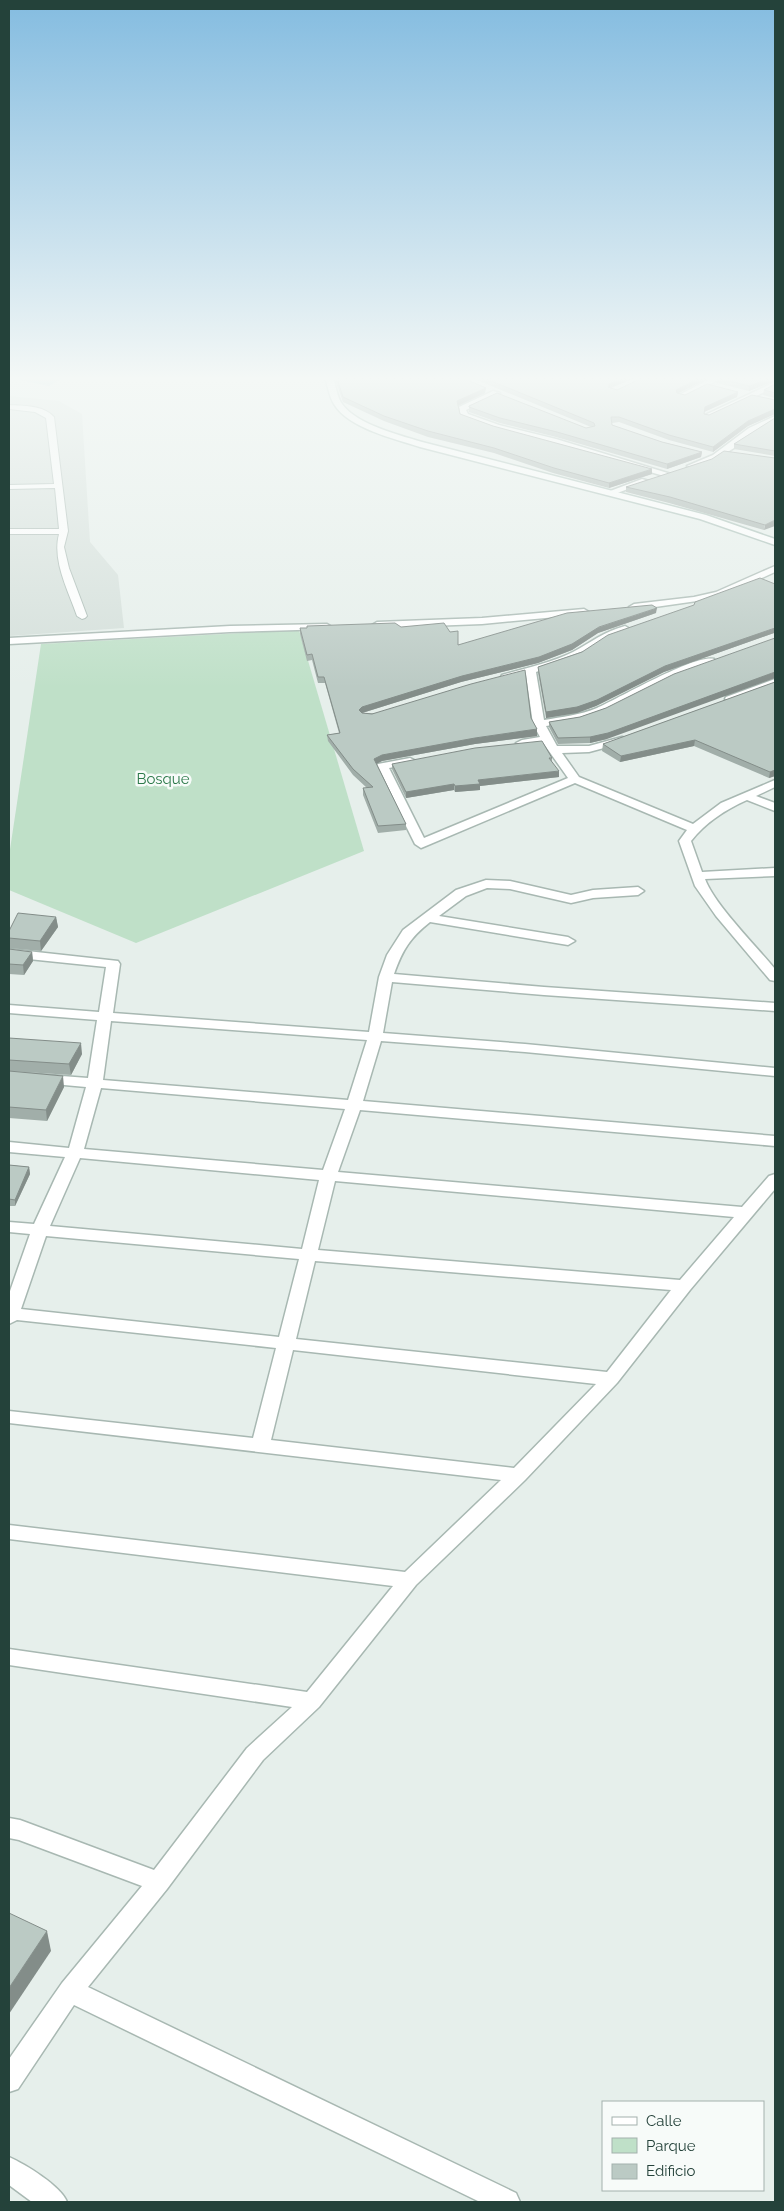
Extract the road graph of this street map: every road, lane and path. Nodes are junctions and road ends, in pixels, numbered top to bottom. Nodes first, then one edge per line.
1 (57, 481) edge
2 (563, 481) edge
3 (644, 481) edge
4 (58, 486) junction
5 (9, 487) edge
6 (609, 493) junction
7 (64, 531) junction
8 (9, 532) edge
9 (775, 542) edge
10 (775, 569) edge
11 (724, 593) junction
12 (620, 608) edge
13 (591, 611) edge
14 (672, 613) edge
15 (82, 616) dead end
16 (636, 625) edge
17 (368, 626) edge
18 (339, 627) edge
19 (9, 641) edge
20 (721, 657) edge
21 (531, 671) junction
22 (494, 680) edge
23 (775, 682) edge
24 (720, 703) edge
25 (540, 724) junction
26 (629, 738) edge
27 (547, 740) junction
28 (515, 744) edge
29 (554, 750) junction
30 (426, 758) edge
31 (575, 778) junction
32 (775, 784) edge
33 (747, 796) junction
34 (775, 807) edge
35 (693, 828) junction
36 (775, 872) edge
37 (696, 876) junction
38 (638, 891) dead end
39 (428, 918) junction
40 (568, 941) dead end
41 (9, 953) edge
42 (386, 977) junction
43 (775, 977) edge
44 (775, 1007) edge
45 (9, 1010) edge
46 (104, 1018) junction
47 (375, 1037) junction
48 (775, 1072) edge
49 (9, 1076) edge
50 (94, 1083) junction
51 (354, 1104) junction
52 (775, 1141) edge
53 (9, 1147) edge
54 (74, 1152) junction
55 (328, 1177) junction
56 (775, 1179) edge
57 (748, 1213) junction
58 (9, 1226) edge
59 (40, 1229) junction
60 (308, 1255) junction
61 (684, 1286) junction
62 (9, 1315) edge
63 (287, 1343) junction
64 (611, 1379) junction
65 (9, 1417) edge
66 (260, 1446) junction
67 (518, 1475) junction
68 (9, 1532) edge
69 (409, 1580) junction
70 (9, 1657) edge
71 (312, 1701) junction
72 (9, 1828) edge
73 (158, 1882) junction
74 (70, 1991) junction
75 (9, 2080) edge
76 (9, 2170) edge
77 (54, 2202) edge
78 (508, 2202) edge

1 - 4 lane
2 - 6 street
3 - 6 street
4 - 5 lane
4 - 7 lane
6 - 9 street
7 - 8 lane
7 - 15 lane
10 - 11 street
11 - 12 street
11 - 14 street
13 - 17 street
16 - 21 street
18 - 19 street
20 - 25 street
21 - 22 street
21 - 25 street
23 - 24 street
25 - 27 street
26 - 29 street
27 - 28 street
27 - 29 street
29 - 31 street
30 - 31 street
31 - 35 street
32 - 33 street
33 - 34 street
33 - 35 street
35 - 37 street
36 - 37 street
37 - 43 street
38 - 39 street
39 - 40 street
39 - 42 street
41 - 46 street
42 - 44 street
42 - 47 street
45 - 46 street
46 - 47 street
46 - 50 street
47 - 48 street
47 - 51 street
49 - 50 street
50 - 51 street
50 - 54 street
51 - 52 street
51 - 55 street
53 - 54 street
54 - 55 street
54 - 59 street
55 - 57 street
55 - 60 street
56 - 57 street
57 - 61 street
58 - 59 street
59 - 60 street
59 - 62 street
60 - 61 street
60 - 63 street
61 - 64 street
62 - 63 street
63 - 64 street
63 - 66 street
64 - 67 street
65 - 66 street
66 - 67 street
67 - 69 street
68 - 69 street
69 - 71 street
70 - 71 street
71 - 73 street
72 - 73 street
73 - 74 street
74 - 75 street
74 - 78 street
76 - 77 street

